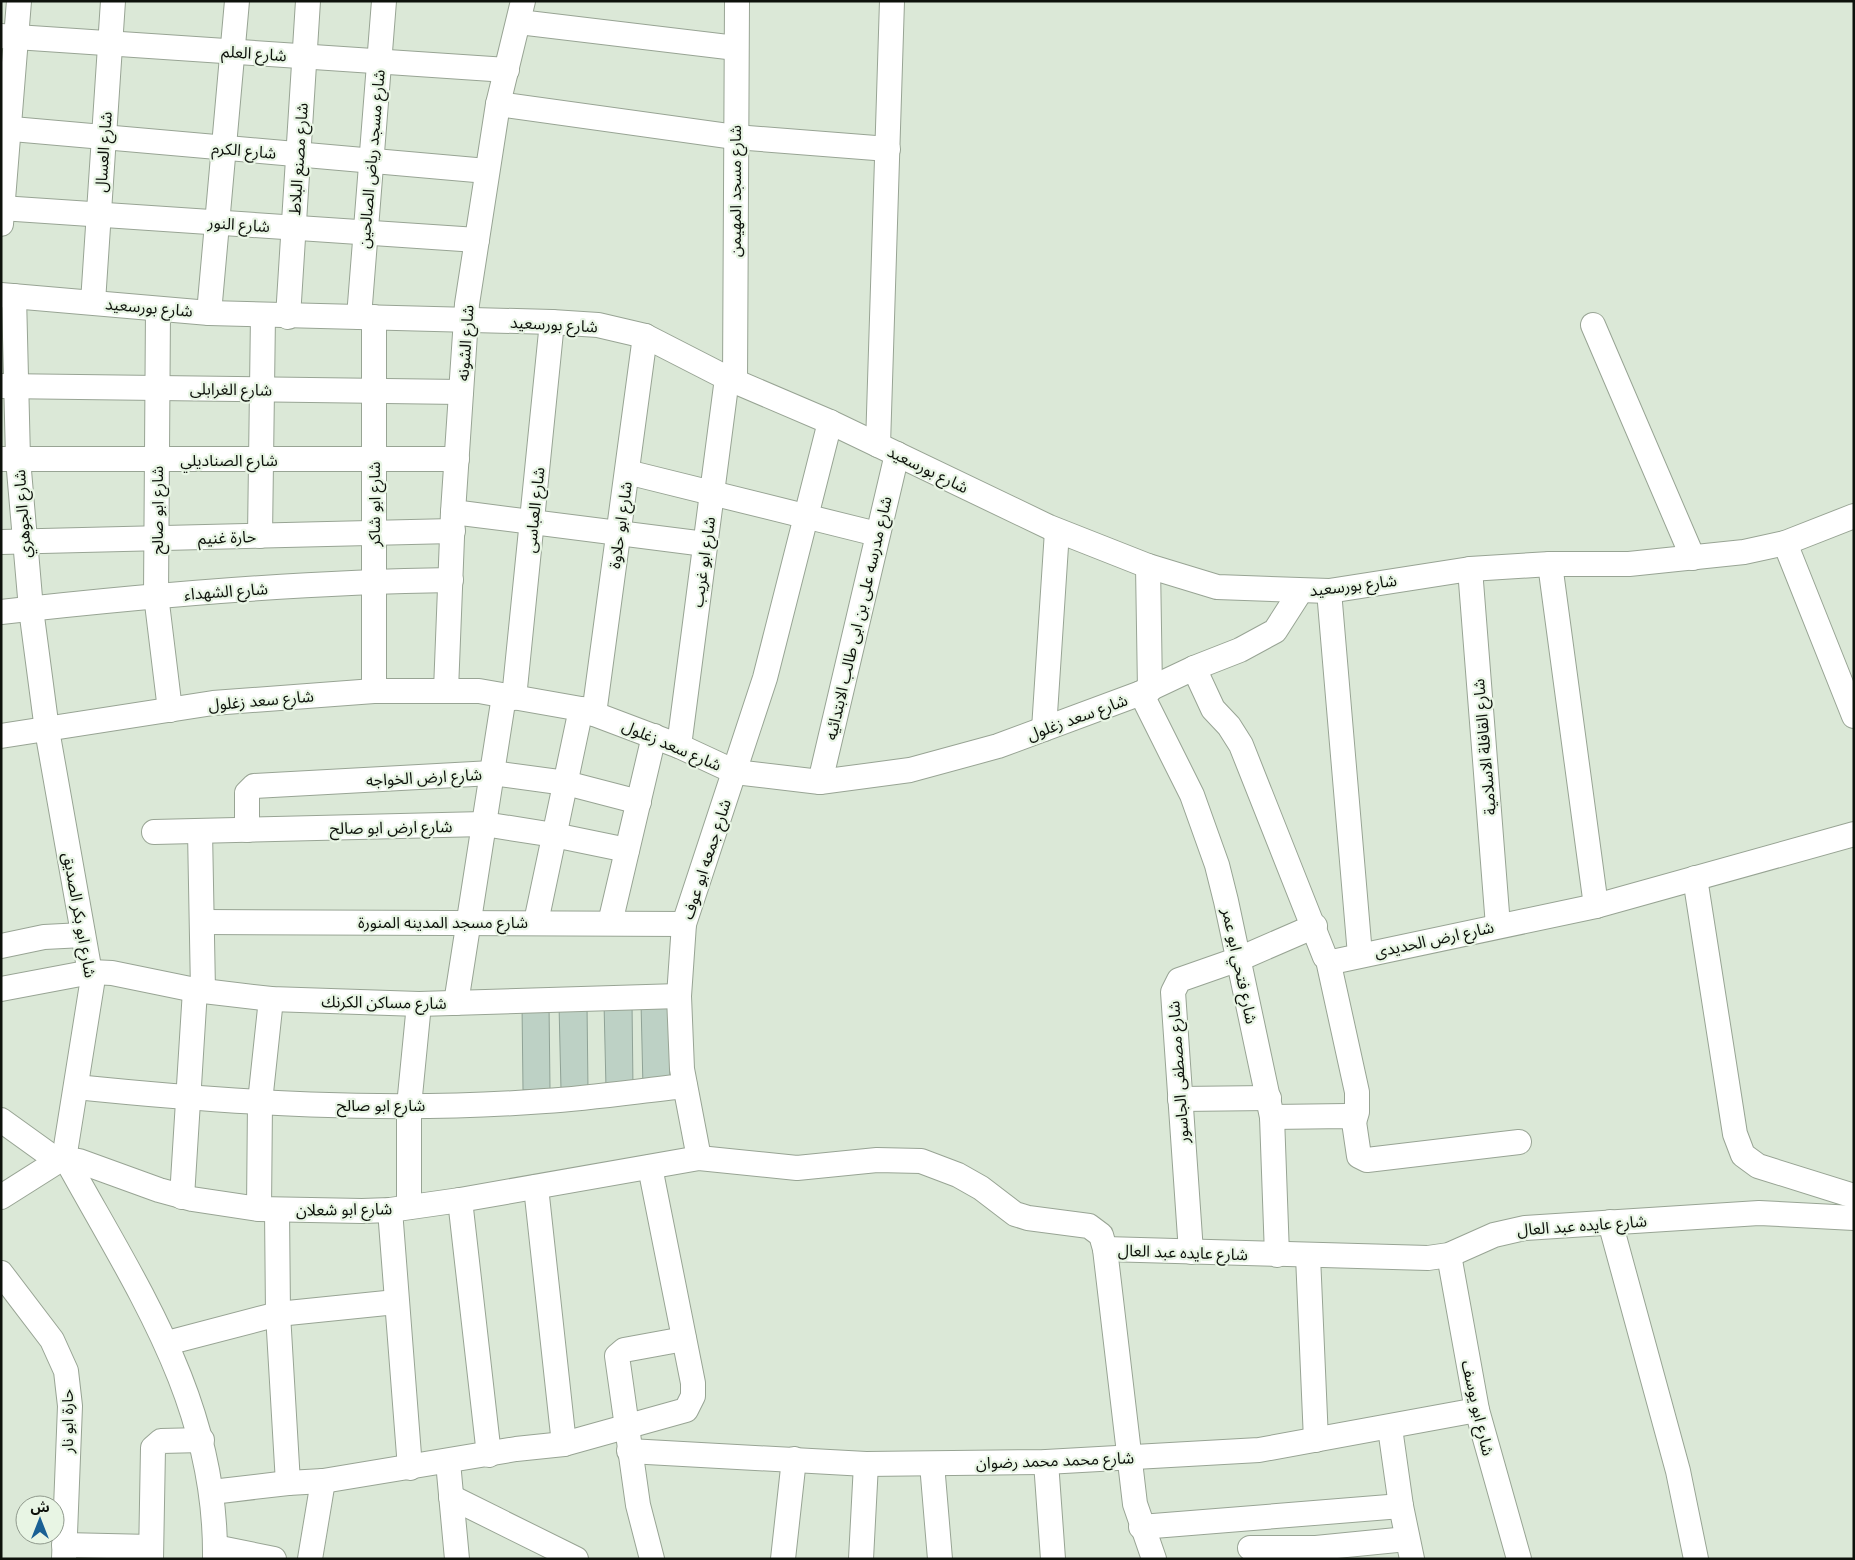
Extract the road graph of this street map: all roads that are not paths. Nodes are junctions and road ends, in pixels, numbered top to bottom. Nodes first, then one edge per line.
1 (18, 1) edge
2 (113, 1) edge
3 (237, 1) edge
4 (308, 1) edge
5 (384, 1) edge
6 (737, 1) edge
7 (892, 1) edge
8 (521, 12) edge
9 (8, 36) edge
10 (110, 43) junction
11 (736, 48) junction
12 (232, 51) junction
13 (305, 56) junction
14 (379, 61) junction
15 (507, 70) junction
16 (498, 104) junction
17 (5, 129) edge
18 (104, 137) junction
19 (735, 137) junction
20 (224, 148) junction
21 (888, 149) junction
22 (299, 154) junction
23 (371, 160) junction
24 (487, 171) junction
25 (2, 213) edge
26 (99, 214) junction
27 (217, 222) junction
28 (294, 227) junction
29 (365, 232) junction
30 (476, 240) junction
31 (8, 295) edge
32 (93, 302) junction
33 (158, 309) junction
34 (209, 313) junction
35 (263, 315) junction
36 (288, 317) junction
37 (366, 317) junction
38 (465, 320) junction
39 (552, 322) junction
40 (1593, 325) dead end
41 (646, 336) junction
42 (731, 379) junction
43 (9, 386) edge
44 (158, 388) junction
45 (262, 390) junction
46 (374, 391) junction
47 (461, 392) junction
48 (830, 422) junction
49 (888, 450) junction
50 (10, 459) edge
51 (457, 459) junction
52 (157, 460) junction
53 (261, 460) junction
54 (374, 460) junction
55 (627, 472) junction
56 (712, 493) junction
57 (1853, 511) edge
58 (805, 516) junction
59 (453, 521) junction
60 (532, 522) junction
61 (1057, 531) junction
62 (374, 533) junction
63 (619, 533) junction
64 (877, 534) junction
65 (260, 536) junction
66 (156, 539) junction
67 (12, 542) edge
68 (1785, 543) junction
69 (705, 544) junction
70 (1693, 558) junction
71 (1550, 564) junction
72 (1148, 566) junction
73 (1470, 569) junction
74 (451, 580) junction
75 (374, 581) junction
76 (1300, 592) junction
77 (1329, 592) junction
78 (156, 595) junction
79 (31, 608) junction
80 (1, 612) edge
81 (1194, 668) junction
82 (446, 690) junction
83 (374, 691) junction
84 (1146, 692) junction
85 (509, 697) junction
86 (170, 710) junction
87 (588, 712) junction
88 (1854, 716) edge
89 (1044, 729) junction
90 (47, 730) junction
91 (1, 736) edge
92 (654, 736) junction
93 (679, 746) junction
94 (734, 772) junction
95 (492, 773) junction
96 (820, 782) junction
97 (566, 784) junction
98 (638, 802) junction
99 (484, 824) junction
100 (247, 830) junction
101 (200, 831) junction
102 (154, 832) dead end
103 (1854, 834) edge
104 (554, 835) junction
105 (627, 850) junction
106 (1695, 878) junction
107 (1596, 906) junction
108 (202, 922) junction
109 (468, 922) junction
110 (536, 922) junction
111 (610, 923) junction
112 (684, 924) junction
113 (1315, 926) junction
114 (1498, 926) junction
115 (83, 935) junction
116 (1, 946) edge
117 (1360, 955) junction
118 (1239, 959) junction
119 (1328, 960) junction
120 (91, 972) junction
121 (1, 989) edge
122 (199, 990) junction
123 (679, 996) junction
124 (271, 999) junction
125 (456, 1003) junction
126 (419, 1004) junction
127 (685, 1086) junction
128 (76, 1087) junction
129 (189, 1099) junction
130 (1180, 1099) junction
131 (260, 1102) junction
132 (409, 1106) junction
133 (1270, 1108) junction
134 (1, 1120) edge
135 (1354, 1122) junction
136 (1520, 1142) dead end
137 (699, 1158) junction
138 (63, 1160) junction
139 (650, 1167) junction
140 (536, 1186) junction
141 (1854, 1196) edge
142 (1, 1197) edge
143 (182, 1197) junction
144 (460, 1200) junction
145 (268, 1209) junction
146 (400, 1209) junction
147 (1854, 1218) edge
148 (1610, 1222) junction
149 (1105, 1249) junction
150 (1191, 1252) junction
151 (1449, 1254) junction
152 (1277, 1255) junction
153 (1308, 1256) junction
154 (5, 1286) edge
155 (396, 1302) junction
156 (278, 1314) junction
157 (684, 1339) junction
158 (167, 1343) junction
159 (1478, 1410) junction
160 (626, 1427) junction
161 (1390, 1428) junction
162 (202, 1440) junction
163 (1316, 1440) junction
164 (564, 1444) junction
165 (629, 1451) junction
166 (489, 1455) junction
167 (1129, 1458) junction
168 (794, 1459) junction
169 (448, 1462) junction
170 (1046, 1462) junction
171 (866, 1464) junction
172 (932, 1464) junction
173 (410, 1468) junction
174 (323, 1481) junction
175 (288, 1483) junction
176 (212, 1492) junction
177 (451, 1496) junction
178 (1401, 1506) junction
179 (1248, 1518) junction
180 (1141, 1527) junction
181 (1409, 1549) edge
182 (64, 1552) edge
183 (151, 1553) edge
184 (215, 1553) edge
185 (1332, 1553) edge
186 (1251, 1554) edge
187 (274, 1559) edge
188 (310, 1559) edge
189 (457, 1559) edge
190 (576, 1559) edge
191 (652, 1559) edge
192 (783, 1559) edge
193 (861, 1559) edge
194 (940, 1559) edge
195 (1053, 1559) edge
196 (1154, 1559) edge
197 (1519, 1559) edge
198 (1696, 1559) edge

1 - 9 street
2 - 10 street, شارع العسال
3 - 12 street
4 - 13 street, شارع مصنع البلاط
5 - 14 street, شارع مسجد رياض الصالحين
6 - 11 street, شارع مسجد المهيمن
7 - 21 street, شارع مدرسه على بن ابى طالب الابتدائيه
8 - 11 street
8 - 15 street, شارع الشونه
9 - 10 street, شارع العلم
9 - 17 street
10 - 12 street, شارع العلم
10 - 18 street, شارع العسال
11 - 19 street, شارع مسجد المهيمن
12 - 13 street, شارع العلم
12 - 20 street
13 - 14 street, شارع العلم
13 - 22 street, شارع مصنع البلاط
14 - 15 street, شارع العلم
14 - 23 street, شارع مسجد رياض الصالحين
15 - 16 street, شارع الشونه
16 - 19 street
16 - 24 street, شارع الشونه
17 - 18 street, شارع الكرم
17 - 25 street
18 - 20 street, شارع الكرم
18 - 26 street, شارع العسال
19 - 21 street
19 - 42 street, شارع مسجد المهيمن
20 - 22 street, شارع الكرم
20 - 27 street
21 - 49 street, شارع مدرسه على بن ابى طالب الابتدائيه
22 - 23 street, شارع الكرم
22 - 28 street, شارع مصنع البلاط
23 - 24 street, شارع الكرم
23 - 29 street, شارع مسجد رياض الصالحين
24 - 30 street, شارع الشونه
25 - 26 street, شارع النور
26 - 27 street, شارع النور
26 - 32 street, شارع العسال
27 - 28 street, شارع النور
27 - 34 street
28 - 29 street, شارع النور
28 - 36 street, شارع مصنع البلاط
29 - 30 street, شارع النور
29 - 37 street, شارع مسجد رياض الصالحين
30 - 38 street, شارع الشونه
31 - 32 street, شارع بورسعيد
31 - 43 street, شارع الجوهري
32 - 33 street, شارع بورسعيد
33 - 34 street, شارع بورسعيد
33 - 44 street, شارع ابو صالح
34 - 35 street, شارع بورسعيد
35 - 36 street, شارع بورسعيد
35 - 45 street
36 - 37 street, شارع بورسعيد
37 - 38 street, شارع بورسعيد
37 - 46 street, شارع ابو شاكر
38 - 39 street, شارع بورسعيد
38 - 47 street, شارع الشونه
39 - 41 street, شارع بورسعيد
39 - 60 street, شارع العباسى
40 - 70 street
41 - 42 street, شارع بورسعيد
41 - 55 street, شارع ابو حلاوة
42 - 48 street, شارع بورسعيد
42 - 56 street, شارع ابو غريب
43 - 44 street, شارع الغرابلى
43 - 50 street, شارع الجوهري
44 - 45 street, شارع الغرابلى
44 - 52 street, شارع ابو صالح
45 - 46 street, شارع الغرابلى
45 - 53 street
46 - 47 street, شارع الغرابلى
46 - 54 street, شارع ابو شاكر
47 - 51 street, شارع الشونه
48 - 49 street, شارع بورسعيد
48 - 58 street, شارع جمعه ابو عوف
49 - 61 street, شارع بورسعيد
49 - 64 street, شارع مدرسه على بن ابى طالب الابتدائيه
50 - 52 street, شارع الصناديلي
50 - 67 street, شارع الجوهري
51 - 54 street, شارع الصناديلي
51 - 59 street, شارع الشونه
52 - 53 street, شارع الصناديلي
52 - 66 street, شارع ابو صالح
53 - 54 street, شارع الصناديلي
53 - 65 street
54 - 62 street, شارع ابو شاكر
55 - 56 street
55 - 63 street, شارع ابو حلاوة
56 - 58 street
56 - 69 street, شارع ابو غريب
57 - 68 street, شارع بورسعيد
58 - 64 street
58 - 94 street, شارع جمعه ابو عوف
59 - 60 street, حارة غنيم
59 - 62 street, حارة غنيم
59 - 74 street, شارع الشونه
60 - 63 street, حارة غنيم
60 - 85 street, شارع العباسى
61 - 72 street, شارع بورسعيد
61 - 89 street
62 - 65 street, حارة غنيم
62 - 75 street, شارع ابو شاكر
63 - 69 street, حارة غنيم
63 - 87 street, شارع ابو حلاوة
64 - 96 street, شارع مدرسه على بن ابى طالب الابتدائيه
65 - 66 street, حارة غنيم
66 - 67 street, حارة غنيم
66 - 78 street, شارع ابو صالح
67 - 79 street, شارع الجوهري
68 - 70 street, شارع بورسعيد
68 - 88 street
69 - 93 street, شارع ابو غريب
70 - 71 street, شارع بورسعيد
71 - 73 street, شارع بورسعيد
71 - 107 street
72 - 76 street, شارع بورسعيد
72 - 84 street
73 - 77 street, شارع بورسعيد
73 - 114 street, شارع القافلة الاسلامية
74 - 75 street, شارع الشهداء
74 - 82 street, شارع الشونه
75 - 78 street, شارع الشهداء
75 - 83 street, شارع ابو شاكر
76 - 77 street, شارع بورسعيد
76 - 81 street, شارع سعد زغلول
77 - 117 street
78 - 79 street, شارع الشهداء
78 - 86 street, شارع ابو صالح
79 - 80 street, شارع الشهداء
79 - 90 street, شارع الجوهري
81 - 84 street, شارع سعد زغلول
81 - 113 street
82 - 83 street, شارع سعد زغلول
82 - 85 street, شارع سعد زغلول
83 - 86 street, شارع سعد زغلول
84 - 89 street, شارع سعد زغلول
84 - 118 street, شارع فتحي ابو عمر
85 - 87 street, شارع سعد زغلول
85 - 95 street, شارع العباسى
86 - 90 street, شارع سعد زغلول
87 - 92 street, شارع سعد زغلول
87 - 97 street
89 - 96 street, شارع سعد زغلول
90 - 91 street, شارع سعد زغلول
90 - 115 street, شارع ابو بكر الصديق
92 - 93 street, شارع سعد زغلول
92 - 98 street
93 - 94 street, شارع سعد زغلول
94 - 96 street, شارع سعد زغلول
94 - 112 street, شارع جمعه ابو عوف
95 - 97 street, شارع ارض الخواجه
95 - 99 street, شارع العباسى
95 - 100 street, شارع ارض الخواجه
97 - 98 street, شارع ارض الخواجه
97 - 104 street
98 - 105 street
99 - 100 street, شارع ارض ابو صالح
99 - 104 street, شارع ارض ابو صالح
99 - 109 street, شارع العباسى
100 - 101 street, شارع ارض ابو صالح
101 - 102 street, شارع ارض ابو صالح
101 - 108 street
103 - 106 street, شارع ارض الحديدى
104 - 105 street, شارع ارض ابو صالح
104 - 110 street
105 - 111 street
106 - 107 street, شارع ارض الحديدى
106 - 141 street
107 - 114 street, شارع ارض الحديدى
108 - 109 street, شارع مسجد المدينه المنورة
108 - 122 street
109 - 110 street, شارع مسجد المدينه المنورة
109 - 125 street, شارع العباسى
110 - 111 street, شارع مسجد المدينه المنورة
111 - 112 street, شارع مسجد المدينه المنورة
112 - 123 street, شارع جمعه ابو عوف
113 - 118 street, شارع مصطفى الجاسور
113 - 119 street
114 - 117 street, شارع ارض الحديدى
115 - 116 street
115 - 120 street, شارع ابو بكر الصديق
117 - 119 street, شارع ارض الحديدى
118 - 130 street, شارع مصطفى الجاسور
118 - 133 street, شارع فتحي ابو عمر
119 - 135 street
120 - 121 street, شارع مساكن الكرنك
120 - 122 street, شارع مساكن الكرنك
120 - 128 street, شارع ابو بكر الصديق
122 - 124 street, شارع مساكن الكرنك
122 - 129 street
123 - 125 street, شارع مساكن الكرنك
123 - 127 street, شارع جمعه ابو عوف
124 - 126 street, شارع مساكن الكرنك
124 - 131 street
125 - 126 street, شارع مساكن الكرنك
126 - 132 street
127 - 132 street, شارع ابو صالح
127 - 137 street, شارع جمعه ابو عوف
128 - 129 street, شارع ابو صالح
128 - 138 street, شارع ابو بكر الصديق
129 - 131 street, شارع ابو صالح
129 - 143 street
130 - 133 street
130 - 150 street, شارع مصطفى الجاسور
131 - 132 street, شارع ابو صالح
131 - 145 street
132 - 146 street
133 - 135 street
133 - 152 street, شارع فتحي ابو عمر
134 - 138 street
135 - 136 street
137 - 139 street, شارع ابو شعلان
137 - 149 street, شارع ابو شعلان
138 - 142 street
138 - 143 street, شارع ابو شعلان
138 - 158 street
139 - 140 street, شارع ابو شعلان
139 - 157 street
140 - 144 street, شارع ابو شعلان
140 - 164 street
143 - 145 street, شارع ابو شعلان
144 - 146 street, شارع ابو شعلان
144 - 166 street
145 - 146 street, شارع ابو شعلان
145 - 156 street
146 - 155 street
147 - 148 street, شارع عايده عبد العال
148 - 151 street, شارع عايده عبد العال
148 - 198 street
149 - 150 street, شارع عايده عبد العال
149 - 167 street
150 - 152 street, شارع عايده عبد العال
151 - 153 street, شارع عايده عبد العال
151 - 159 street, شارع ابو يوسف
152 - 153 street, شارع عايده عبد العال
153 - 163 street
154 - 182 street, حارة ابو نار
155 - 156 street
155 - 173 street
156 - 158 street
156 - 175 street
157 - 160 street
157 - 160 street
158 - 162 street
159 - 161 street, شارع محمد محمد رضوان
159 - 197 street, شارع ابو يوسف
160 - 164 street
160 - 165 street
161 - 163 street, شارع محمد محمد رضوان
161 - 178 street
162 - 176 street
162 - 183 street
163 - 167 street, شارع محمد محمد رضوان
164 - 166 street
165 - 168 street, شارع محمد محمد رضوان
165 - 191 street
166 - 169 street
167 - 170 street, شارع محمد محمد رضوان
167 - 180 street
168 - 171 street, شارع محمد محمد رضوان
168 - 192 street
169 - 173 street
169 - 177 street
170 - 172 street, شارع محمد محمد رضوان
170 - 195 street
171 - 172 street, شارع محمد محمد رضوان
171 - 193 street
172 - 194 street
173 - 174 street
174 - 175 street
174 - 188 street
175 - 176 street
176 - 184 street
177 - 189 street
177 - 190 street
178 - 179 street
178 - 181 street
179 - 180 street
179 - 186 street
180 - 196 street
181 - 185 street
182 - 183 street
184 - 187 street
185 - 186 street

